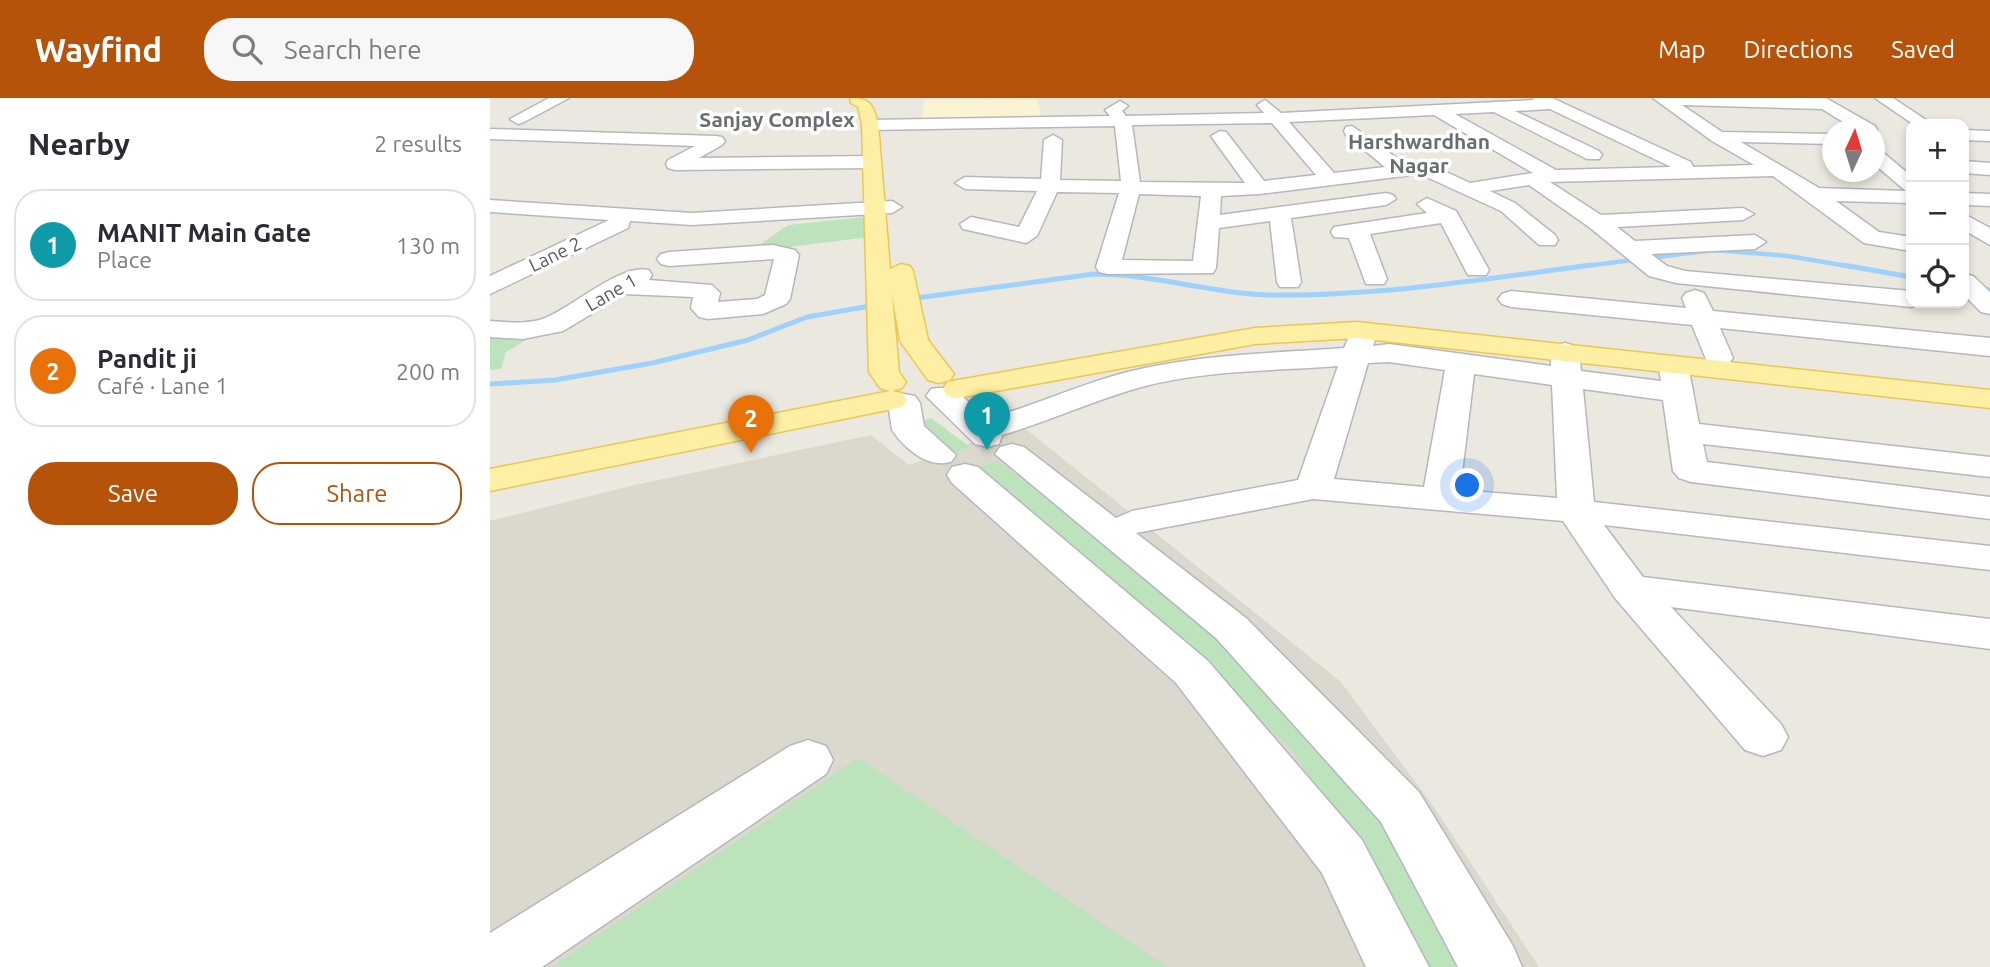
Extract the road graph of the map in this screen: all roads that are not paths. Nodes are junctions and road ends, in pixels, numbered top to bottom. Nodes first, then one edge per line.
1 (561, 98) edge
2 (1883, 98) edge
3 (1662, 99) edge
4 (856, 100) dead end
5 (1256, 100) edge
6 (1288, 100) dead end
7 (1546, 101) edge
8 (1821, 101) edge
9 (1222, 102) dead end
10 (1496, 107) junction
11 (1439, 111) junction
12 (1276, 118) junction
13 (1616, 118) dead end
14 (518, 119) dead end
15 (1583, 119) junction
16 (1855, 119) edge
17 (1916, 119) edge
18 (1530, 123) junction
19 (958, 125) junction
20 (1465, 125) junction
21 (1123, 130) junction
22 (1352, 131) junction
23 (878, 132) junction
24 (1290, 133) junction
25 (490, 134) edge
26 (1969, 135) edge
27 (1220, 136) junction
28 (1990, 136) edge
29 (1718, 137) junction
30 (642, 138) junction
31 (1095, 139) dead end
32 (1822, 139) edge
33 (832, 149) junction
34 (731, 150) dead end
35 (1652, 152) junction
36 (1593, 155) junction
37 (689, 156) junction
38 (1522, 159) junction
39 (963, 162) dead end
40 (815, 163) junction
41 (1402, 170) junction
42 (1779, 170) junction
43 (1705, 171) junction
44 (1542, 178) junction
45 (1330, 180) junction
46 (1965, 182) edge
47 (1131, 187) junction
48 (1259, 188) junction
49 (1473, 188) junction
50 (1806, 188) junction
51 (1048, 189) junction
52 (966, 190) junction
53 (1211, 190) junction
54 (1616, 195) dead end
55 (1851, 195) junction
56 (1399, 197) dead end
57 (1589, 197) dead end
58 (1906, 197) edge
59 (1983, 197) edge
60 (1562, 198) junction
61 (490, 206) edge
62 (876, 208) junction
63 (541, 214) junction
64 (1743, 214) dead end
65 (1280, 215) junction
66 (1447, 216) junction
67 (1597, 222) junction
68 (495, 223) edge
69 (620, 223) junction
70 (712, 223) junction
71 (1208, 223) junction
72 (971, 224) junction
73 (1357, 230) junction
74 (1906, 235) edge
75 (1547, 240) dead end
76 (1285, 241) junction
77 (1755, 242) dead end
78 (1906, 243) edge
79 (974, 248) dead end
80 (1630, 249) junction
81 (669, 259) junction
82 (1870, 260) dead end
83 (1477, 270) dead end
84 (1685, 278) junction
85 (1375, 279) dead end
86 (1289, 282) dead end
87 (490, 286) edge
88 (619, 286) junction
89 (1511, 299) dead end
90 (1906, 299) edge
91 (893, 302) junction
92 (1705, 319) junction
93 (490, 329) edge
94 (1361, 342) junction
95 (1990, 347) edge
96 (1718, 358) junction
97 (1461, 362) junction
98 (1565, 364) junction
99 (1675, 379) junction
100 (950, 384) junction
101 (1990, 387) edge
102 (893, 394) junction
103 (1990, 399) edge
104 (1684, 432) junction
105 (976, 450) junction
106 (490, 464) edge
107 (1990, 467) edge
108 (490, 480) edge
109 (1312, 488) junction
110 (1860, 493) junction
111 (1440, 501) junction
112 (1990, 508) edge
113 (1576, 513) junction
114 (1132, 522) dead end
115 (1886, 545) junction
116 (1990, 558) edge
117 (1630, 589) junction
118 (1990, 634) edge
119 (1763, 737) dead end
120 (808, 760) dead end
121 (500, 955) edge
122 (1398, 967) edge
123 (1492, 967) edge

1 - 14 street
2 - 17 street
3 - 8 street
3 - 29 street
4 - 23 main road
5 - 6 street
5 - 12 street
7 - 10 street
7 - 15 street
8 - 16 street
9 - 21 street
10 - 11 street
10 - 18 street
11 - 12 street
11 - 20 street
12 - 21 street
12 - 24 street
13 - 15 street
15 - 18 street
15 - 35 street
18 - 36 street
19 - 21 street
19 - 23 street
19 - 51 street
20 - 22 street
20 - 38 street
21 - 27 street
21 - 31 street
21 - 47 street
22 - 24 street
22 - 41 street
23 - 33 street
23 - 40 street
23 - 62 main road
23 - 62 main road
24 - 27 street
24 - 45 street
25 - 30 street
26 - 28 street
27 - 48 street
29 - 32 street
29 - 42 street
30 - 37 street
30 - 37 street
33 - 34 street
33 - 40 street
35 - 36 street
35 - 43 street
36 - 38 street
37 - 40 street
38 - 44 street
39 - 52 street
41 - 45 street
41 - 49 street
42 - 43 street
42 - 50 street
43 - 44 street
43 - 54 street
44 - 49 street
44 - 60 street
45 - 48 street
46 - 59 street
47 - 51 street
47 - 53 street
47 - 71 street
48 - 53 street
49 - 66 street
49 - 75 street
50 - 55 street
50 - 78 street
50 - 82 street
51 - 52 street
51 - 72 street
52 - 72 street
53 - 71 street
55 - 58 street
55 - 74 street
56 - 65 street
57 - 60 street
60 - 67 street
61 - 63 street
62 - 70 street
62 - 91 main road
62 - 91 main road
63 - 68 street
63 - 69 street
63 - 70 street
64 - 67 street
65 - 71 street
65 - 76 street
66 - 73 street
66 - 83 street
67 - 80 street
69 - 70 street
69 - 87 street, Lane 2
70 - 81 street, Lane 1
72 - 79 street
73 - 76 street
73 - 85 street
76 - 86 street
77 - 80 street
80 - 84 street
81 - 88 street, Lane 1
81 - 88 street
84 - 90 street
84 - 92 street
88 - 93 street, Lane 1
89 - 92 street
91 - 100 main road
91 - 102 main road
92 - 95 street
92 - 96 street
94 - 97 street
94 - 98 main road
94 - 100 main road
94 - 105 street
94 - 109 street
96 - 100 main road
96 - 101 main road
97 - 98 street
97 - 111 street
98 - 99 street
98 - 113 street
99 - 103 main road
99 - 104 street
100 - 102 main road
100 - 105 street
102 - 105 street
102 - 106 main road
102 - 108 main road
104 - 107 street
104 - 110 street
105 - 122 street
105 - 123 street
109 - 111 street
109 - 114 street
110 - 112 street
110 - 115 street
111 - 113 street
113 - 115 street
113 - 117 street
115 - 116 street
117 - 118 street
117 - 119 street
120 - 121 street

